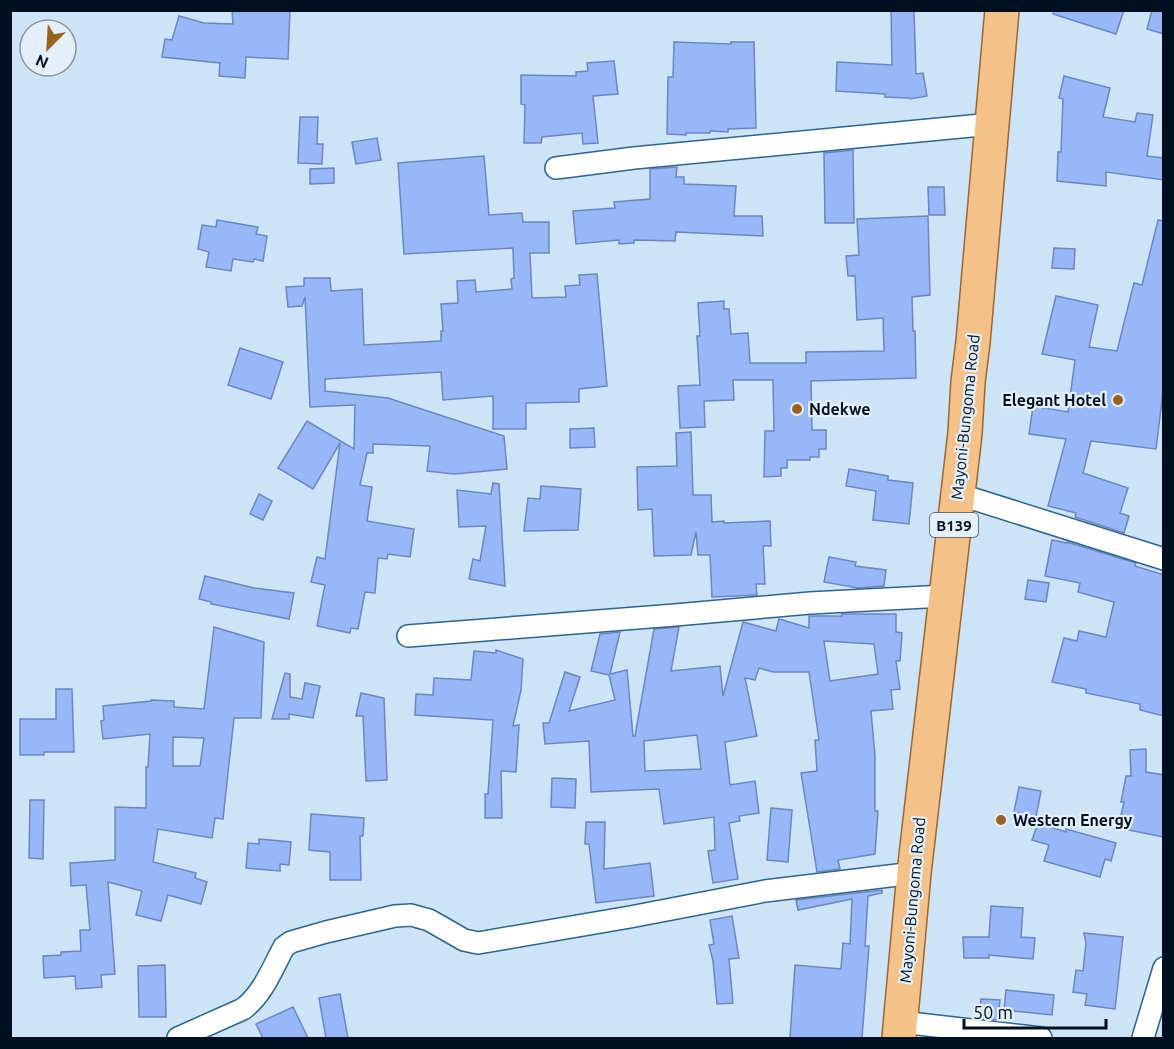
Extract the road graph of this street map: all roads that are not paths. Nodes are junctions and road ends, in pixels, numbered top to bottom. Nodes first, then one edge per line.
1 (1002, 10) edge
2 (992, 124) junction
3 (556, 168) dead end
4 (958, 494) junction
5 (1164, 559) edge
6 (945, 596) junction
7 (408, 636) dead end
8 (914, 873) junction
9 (1164, 968) edge
10 (900, 1030) edge
11 (178, 1038) edge
12 (1041, 1038) edge
13 (1143, 1038) edge

1 - 2 main road, Mayoni-Bungoma Road / B139
2 - 3 street
2 - 4 main road, Mayoni-Bungoma Road / B139
4 - 5 street
4 - 6 main road, Mayoni-Bungoma Road / B139
6 - 7 street
6 - 8 main road, Mayoni-Bungoma Road / B139
8 - 10 main road, Mayoni-Bungoma Road / B139
8 - 11 street
9 - 13 street
10 - 12 street

